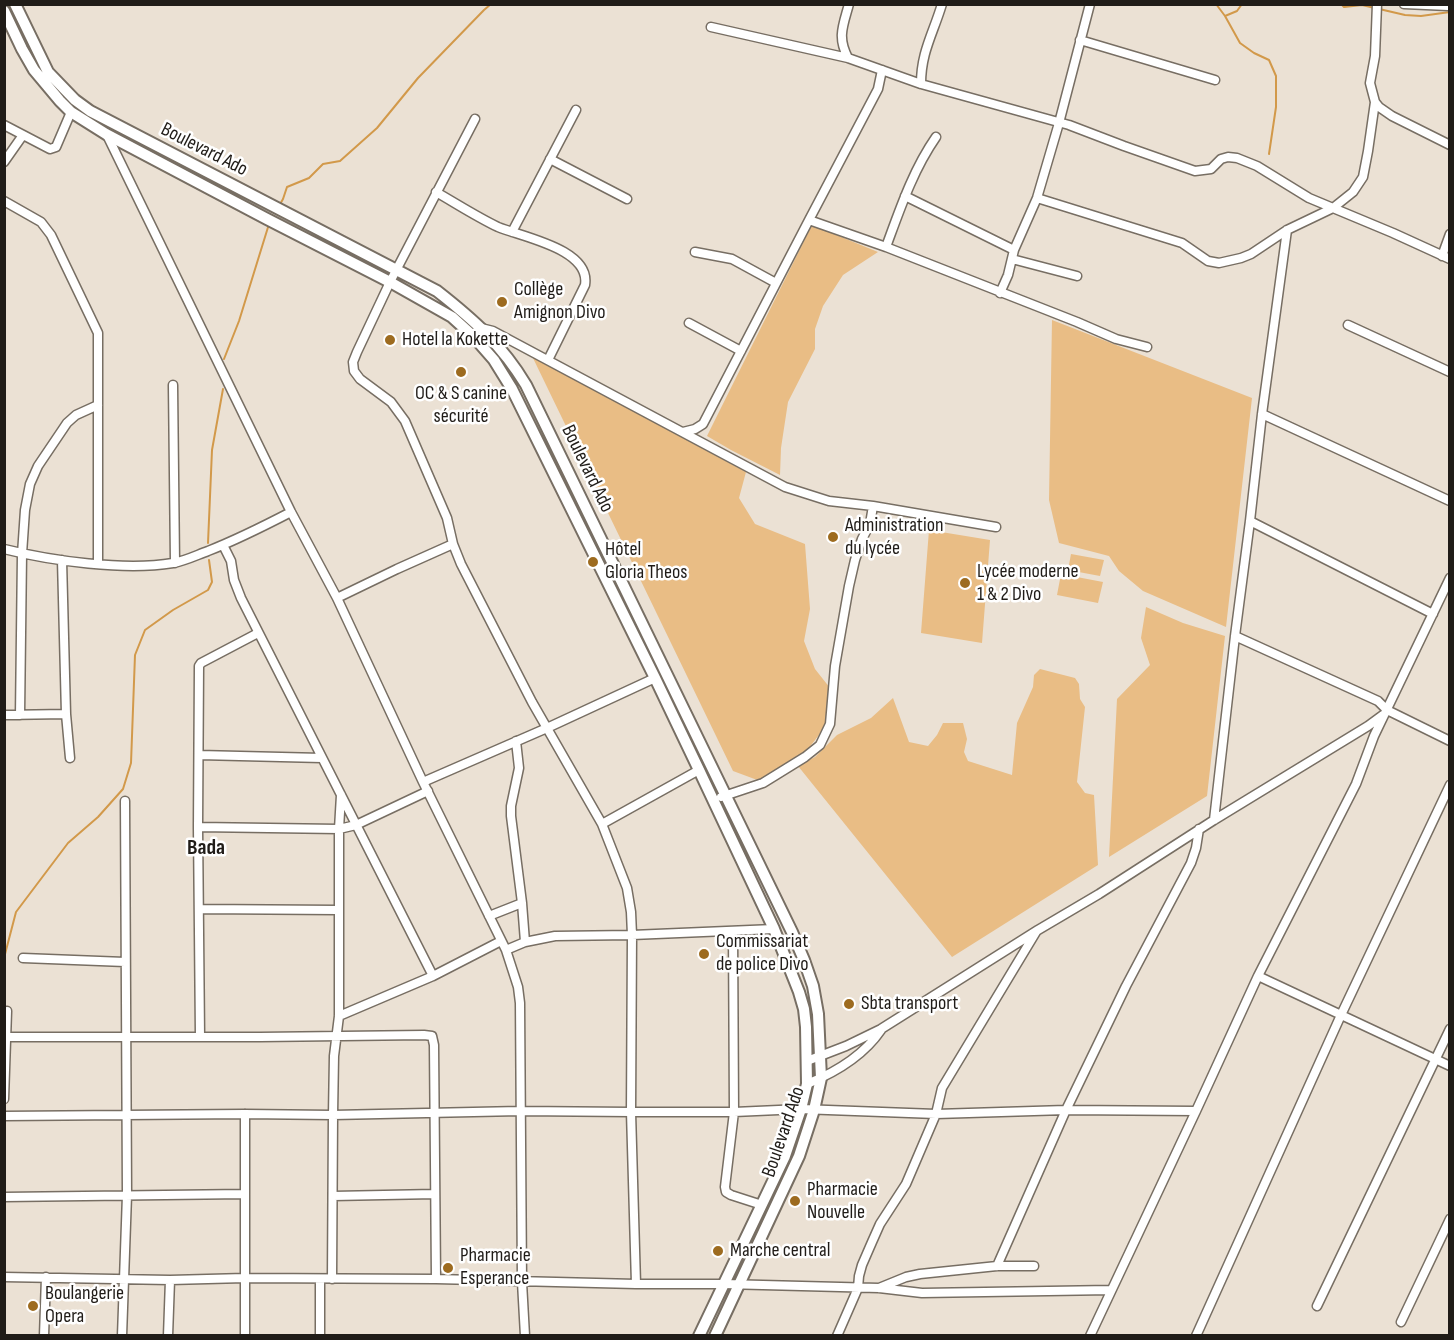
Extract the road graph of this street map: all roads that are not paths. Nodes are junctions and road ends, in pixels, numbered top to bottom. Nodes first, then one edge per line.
1 (15, 4) edge
2 (849, 4) edge
3 (942, 4) edge
4 (1090, 4) edge
5 (1377, 4) edge
6 (1404, 4) edge
7 (1448, 6) edge
8 (4, 11) edge
9 (711, 27) dead end
10 (1080, 40) junction
11 (848, 58) junction
12 (882, 70) junction
13 (1215, 80) dead end
14 (921, 84) junction
15 (1375, 102) junction
16 (576, 110) dead end
17 (71, 112) junction
18 (475, 118) dead end
19 (1059, 123) junction
20 (4, 125) edge
21 (106, 134) junction
22 (23, 135) junction
23 (936, 136) dead end
24 (1449, 145) edge
25 (550, 159) junction
26 (4, 162) edge
27 (436, 192) junction
28 (905, 196) junction
29 (1037, 198) junction
30 (627, 200) dead end
31 (4, 201) edge
32 (1333, 208) junction
33 (809, 220) junction
34 (1287, 230) junction
35 (512, 232) junction
36 (1449, 234) edge
37 (886, 247) junction
38 (695, 252) dead end
39 (1013, 254) junction
40 (1446, 257) edge
41 (396, 269) junction
42 (1077, 276) dead end
43 (390, 282) junction
44 (776, 283) junction
45 (1000, 293) junction
46 (689, 323) dead end
47 (1348, 325) dead end
48 (480, 327) junction
49 (1147, 347) dead end
50 (741, 351) junction
51 (548, 360) junction
52 (1449, 372) edge
53 (172, 385) dead end
54 (98, 405) junction
55 (1262, 414) junction
56 (683, 432) junction
57 (1449, 501) edge
58 (873, 506) junction
59 (291, 512) junction
60 (1250, 521) junction
61 (996, 527) dead end
62 (453, 544) junction
63 (223, 545) junction
64 (4, 549) edge
65 (22, 554) junction
66 (62, 560) junction
67 (175, 563) junction
68 (98, 564) junction
69 (1449, 578) edge
70 (337, 598) junction
71 (1433, 614) junction
72 (258, 633) junction
73 (1235, 636) junction
74 (655, 678) junction
75 (1387, 710) junction
76 (66, 714) junction
77 (4, 715) edge
78 (20, 715) junction
79 (547, 728) junction
80 (516, 741) junction
81 (1449, 741) edge
82 (199, 755) junction
83 (70, 758) dead end
84 (322, 758) junction
85 (699, 771) junction
86 (423, 782) junction
87 (1449, 785) edge
88 (428, 791) junction
89 (341, 795) junction
90 (725, 796) junction
91 (125, 801) dead end
92 (713, 801) junction
93 (1214, 820) junction
94 (602, 824) junction
95 (356, 825) junction
96 (198, 827) junction
97 (1199, 829) junction
98 (339, 830) junction
99 (522, 903) junction
100 (199, 909) junction
101 (338, 910) junction
102 (489, 916) junction
103 (774, 929) junction
104 (1038, 930) junction
105 (733, 931) junction
106 (632, 935) junction
107 (501, 940) junction
108 (525, 942) junction
109 (506, 950) junction
110 (23, 958) dead end
111 (125, 962) junction
112 (433, 976) junction
113 (1258, 976) junction
114 (7, 1011) dead end
115 (1341, 1015) junction
116 (339, 1016) junction
117 (881, 1029) junction
118 (1449, 1029) edge
119 (337, 1035) junction
120 (6, 1037) junction
121 (125, 1037) junction
122 (200, 1037) junction
123 (820, 1056) junction
124 (1436, 1059) junction
125 (807, 1061) junction
126 (1449, 1066) edge
127 (821, 1078) junction
128 (807, 1084) junction
129 (4, 1099) edge
130 (801, 1109) junction
131 (814, 1110) junction
132 (1066, 1110) junction
133 (520, 1111) junction
134 (1196, 1111) junction
135 (630, 1112) junction
136 (734, 1112) junction
137 (434, 1113) junction
138 (126, 1114) junction
139 (245, 1114) junction
140 (936, 1114) junction
141 (333, 1115) junction
142 (4, 1116) edge
143 (245, 1194) junction
144 (435, 1194) junction
145 (127, 1196) junction
146 (333, 1196) junction
147 (4, 1197) edge
148 (762, 1205) junction
149 (1449, 1219) edge
150 (997, 1266) junction
151 (1034, 1266) dead end
152 (4, 1277) edge
153 (46, 1277) junction
154 (245, 1278) junction
155 (125, 1279) junction
156 (320, 1279) junction
157 (332, 1279) junction
158 (436, 1279) junction
159 (170, 1280) junction
160 (522, 1282) junction
161 (636, 1284) junction
162 (724, 1284) junction
163 (739, 1284) junction
164 (858, 1288) junction
165 (879, 1288) junction
166 (1111, 1290) junction
167 (1317, 1306) dead end
168 (1401, 1322) dead end
169 (44, 1335) edge
170 (122, 1335) edge
171 (168, 1335) edge
172 (245, 1335) edge
173 (320, 1335) edge
174 (525, 1335) edge
175 (699, 1335) edge
176 (715, 1335) edge
177 (837, 1335) edge
178 (1090, 1335) edge
179 (1196, 1335) edge

1 - 41 main road, Boulevard Ado
2 - 11 street
3 - 14 street
4 - 10 street
5 - 15 street
6 - 7 street
8 - 17 main road, Boulevard Ado
9 - 11 street
10 - 13 street
10 - 19 street
11 - 12 street
12 - 14 street
12 - 33 street
14 - 19 street
15 - 24 street
15 - 32 street
16 - 25 street
17 - 21 main road, Boulevard Ado
17 - 22 street
18 - 27 street
19 - 29 street
19 - 32 street
20 - 22 street
21 - 43 main road, Boulevard Ado
21 - 59 street
22 - 26 street
23 - 28 street
25 - 30 street
25 - 35 street
27 - 35 street
27 - 41 street
28 - 37 street
28 - 39 street
29 - 34 street
29 - 39 street
31 - 54 street
32 - 34 street
32 - 40 street
33 - 37 street
33 - 44 street
34 - 55 street
35 - 51 street
36 - 40 street
37 - 45 street
38 - 44 street
39 - 42 street
39 - 45 street
41 - 43 street
41 - 48 main road, Boulevard Ado
43 - 62 street
43 - 74 main road, Boulevard Ado
44 - 50 street
45 - 49 street
46 - 50 street
47 - 52 street
48 - 51 street
48 - 90 main road, Boulevard Ado
50 - 56 street
51 - 56 street
53 - 67 street
54 - 65 street
54 - 68 street
55 - 57 street
55 - 60 street
56 - 58 street
58 - 61 street
58 - 90 street
59 - 63 street
59 - 70 street
60 - 71 street
60 - 73 street
62 - 70 street
62 - 79 street
63 - 67 street
63 - 72 street
64 - 65 street
65 - 66 street
65 - 78 street
66 - 68 street
66 - 76 street
67 - 68 street
69 - 71 street
70 - 86 street
71 - 75 street
72 - 82 street
72 - 84 street
73 - 75 street
73 - 93 street
74 - 79 street
74 - 85 main road, Boulevard Ado
75 - 81 street
75 - 93 street
75 - 113 street
76 - 78 street
76 - 83 street
77 - 78 street
79 - 80 street
79 - 94 street
80 - 86 street
80 - 99 street
82 - 84 street
82 - 96 street
84 - 89 street
85 - 92 main road, Boulevard Ado
85 - 94 street
86 - 88 street
87 - 115 street
88 - 95 street
88 - 102 street
89 - 95 street
89 - 98 street
90 - 92 street
90 - 123 main road, Boulevard Ado
91 - 111 street
92 - 103 main road, Boulevard Ado
93 - 97 street
94 - 106 street
95 - 98 street
95 - 112 street
96 - 98 street
96 - 100 street
97 - 104 street
97 - 132 street
98 - 101 street
99 - 102 street
99 - 108 street
100 - 101 street
100 - 122 street
101 - 116 street
102 - 107 street
103 - 105 street
103 - 125 main road, Boulevard Ado
104 - 117 street
104 - 140 street
105 - 106 street
105 - 136 street
106 - 108 street
106 - 135 street
107 - 109 street
107 - 112 street
108 - 109 street
109 - 133 street
110 - 111 street
111 - 121 street
112 - 116 street
113 - 115 street
113 - 134 street
114 - 120 street
115 - 124 street
115 - 179 street
116 - 119 street
117 - 123 street
117 - 127 street
118 - 124 street
119 - 122 street
119 - 137 street
119 - 141 street
120 - 121 street
120 - 129 street
121 - 122 street
121 - 138 street
123 - 125 street
123 - 127 main road, Boulevard Ado
124 - 126 street
124 - 167 street
125 - 128 main road, Boulevard Ado
127 - 128 street
127 - 131 main road, Boulevard Ado
128 - 130 main road, Boulevard Ado
130 - 131 street
130 - 136 street
130 - 148 main road, Boulevard Ado
131 - 140 street
131 - 163 main road, Boulevard Ado
132 - 134 street
132 - 140 street
132 - 150 street
133 - 135 street
133 - 137 street
133 - 160 street
134 - 166 street
135 - 136 street
135 - 161 street
136 - 148 street
137 - 141 street
137 - 144 street
138 - 139 street
138 - 142 street
138 - 145 street
139 - 141 street
139 - 143 street
140 - 164 street
141 - 146 street
143 - 145 street
143 - 154 street
144 - 146 street
144 - 158 street
145 - 147 street
145 - 155 street
146 - 157 street
148 - 162 main road, Boulevard Ado
149 - 168 street
150 - 151 street
150 - 165 street
152 - 153 street
153 - 155 street
153 - 169 street
154 - 156 street
154 - 159 street
154 - 172 street
155 - 159 street
155 - 170 street
156 - 157 street
156 - 173 street
157 - 158 street
158 - 160 street
159 - 171 street
160 - 161 street
160 - 174 street
161 - 162 street
162 - 163 street
162 - 175 main road, Boulevard Ado
163 - 164 street
163 - 176 main road, Boulevard Ado
164 - 165 street
164 - 177 street
165 - 166 street
166 - 178 street

